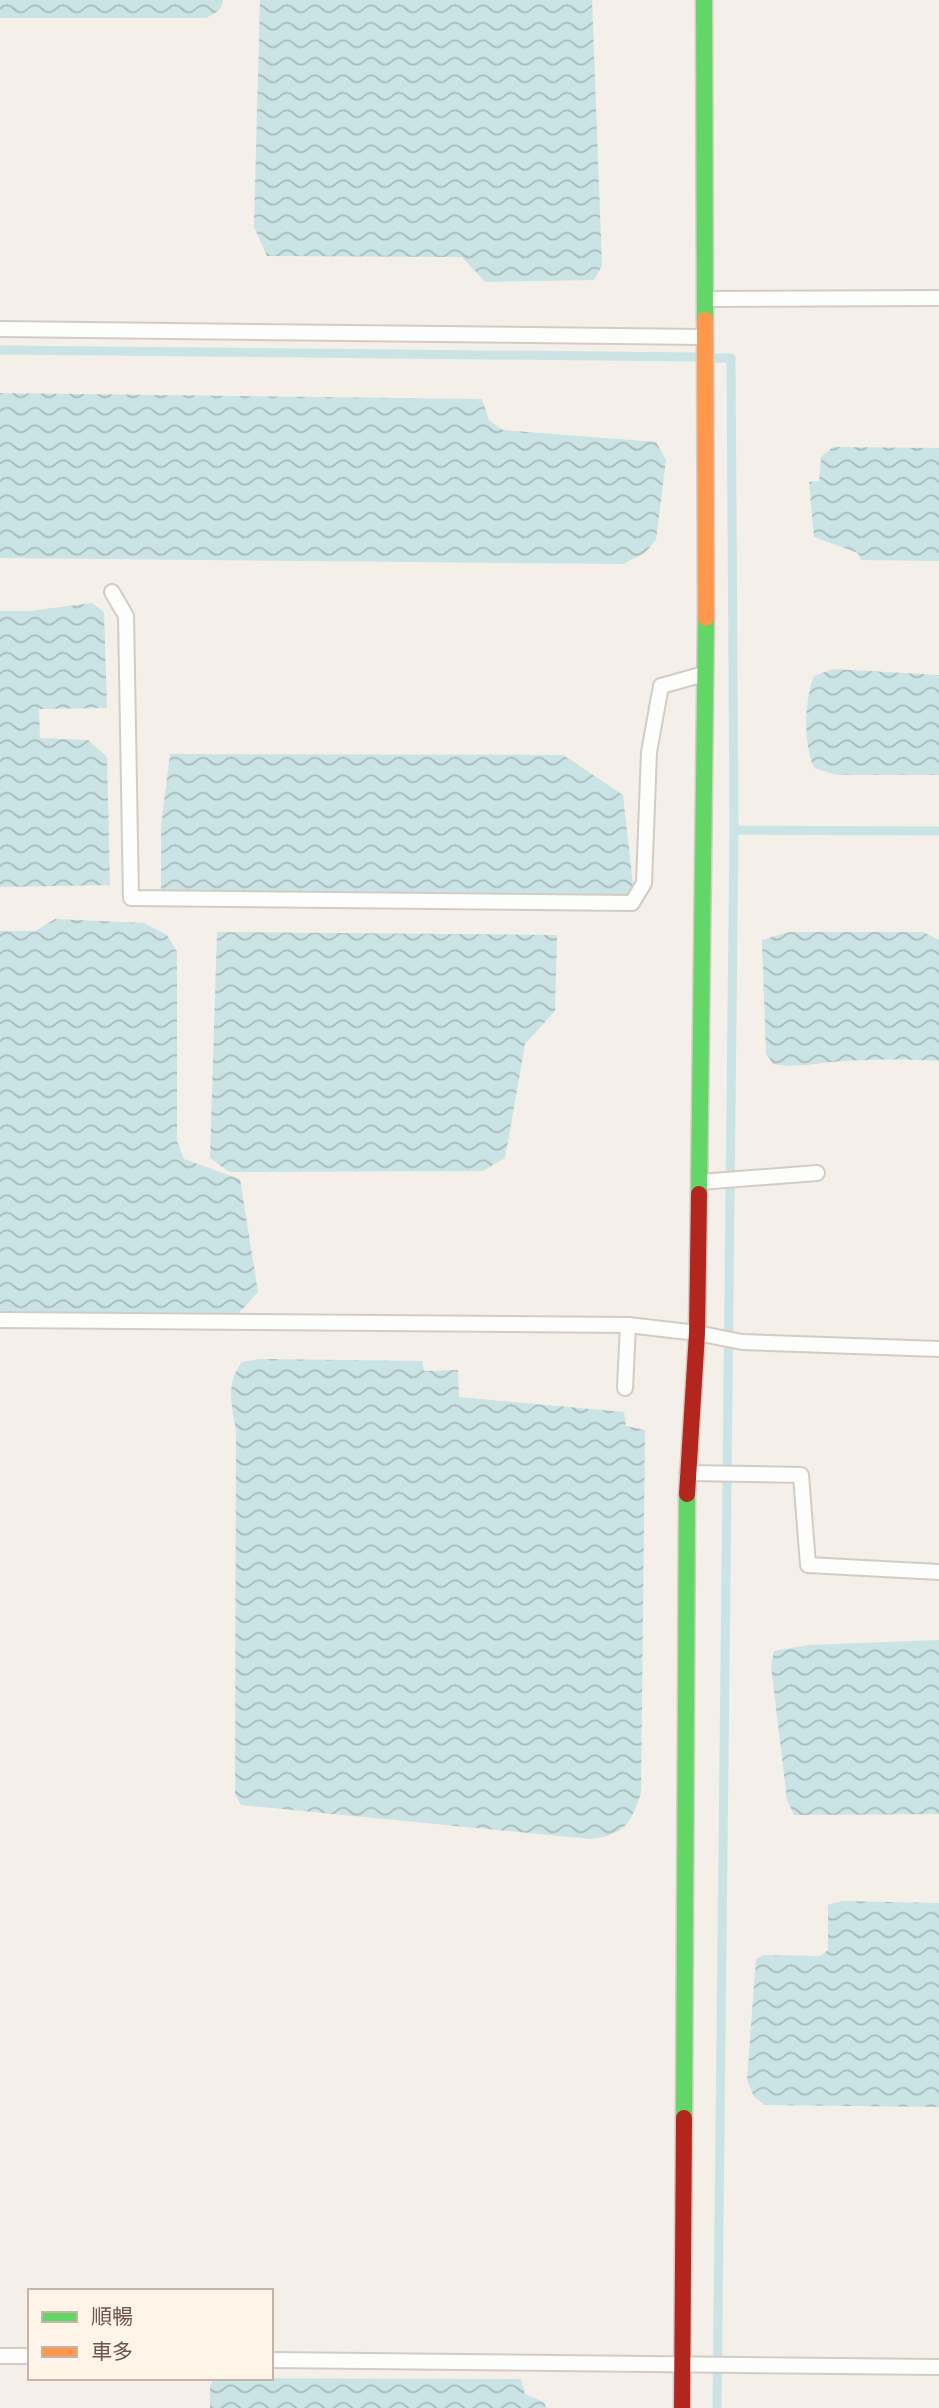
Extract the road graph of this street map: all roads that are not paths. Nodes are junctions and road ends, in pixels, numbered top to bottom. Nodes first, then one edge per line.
1 (704, 0) edge
2 (939, 298) edge
3 (705, 299) junction
4 (0, 329) edge
5 (705, 337) junction
6 (112, 592) dead end
7 (705, 673) junction
8 (817, 1173) dead end
9 (699, 1182) junction
10 (0, 1320) edge
11 (628, 1325) junction
12 (697, 1333) junction
13 (939, 1349) edge
14 (625, 1388) dead end
15 (687, 1473) junction
16 (939, 1572) edge
17 (0, 2356) edge
18 (28, 2356) edge
19 (273, 2360) edge
20 (682, 2365) junction
21 (939, 2367) edge
22 (682, 2408) edge

1 - 3 street
2 - 3 lane
3 - 5 street
4 - 5 lane
5 - 7 street
6 - 7 lane
7 - 9 street
8 - 9 lane
9 - 12 street
10 - 11 lane
11 - 12 lane
11 - 14 lane
12 - 13 lane
12 - 15 street
15 - 16 lane
15 - 20 street
17 - 18 lane
19 - 20 lane
20 - 21 lane
20 - 22 street

